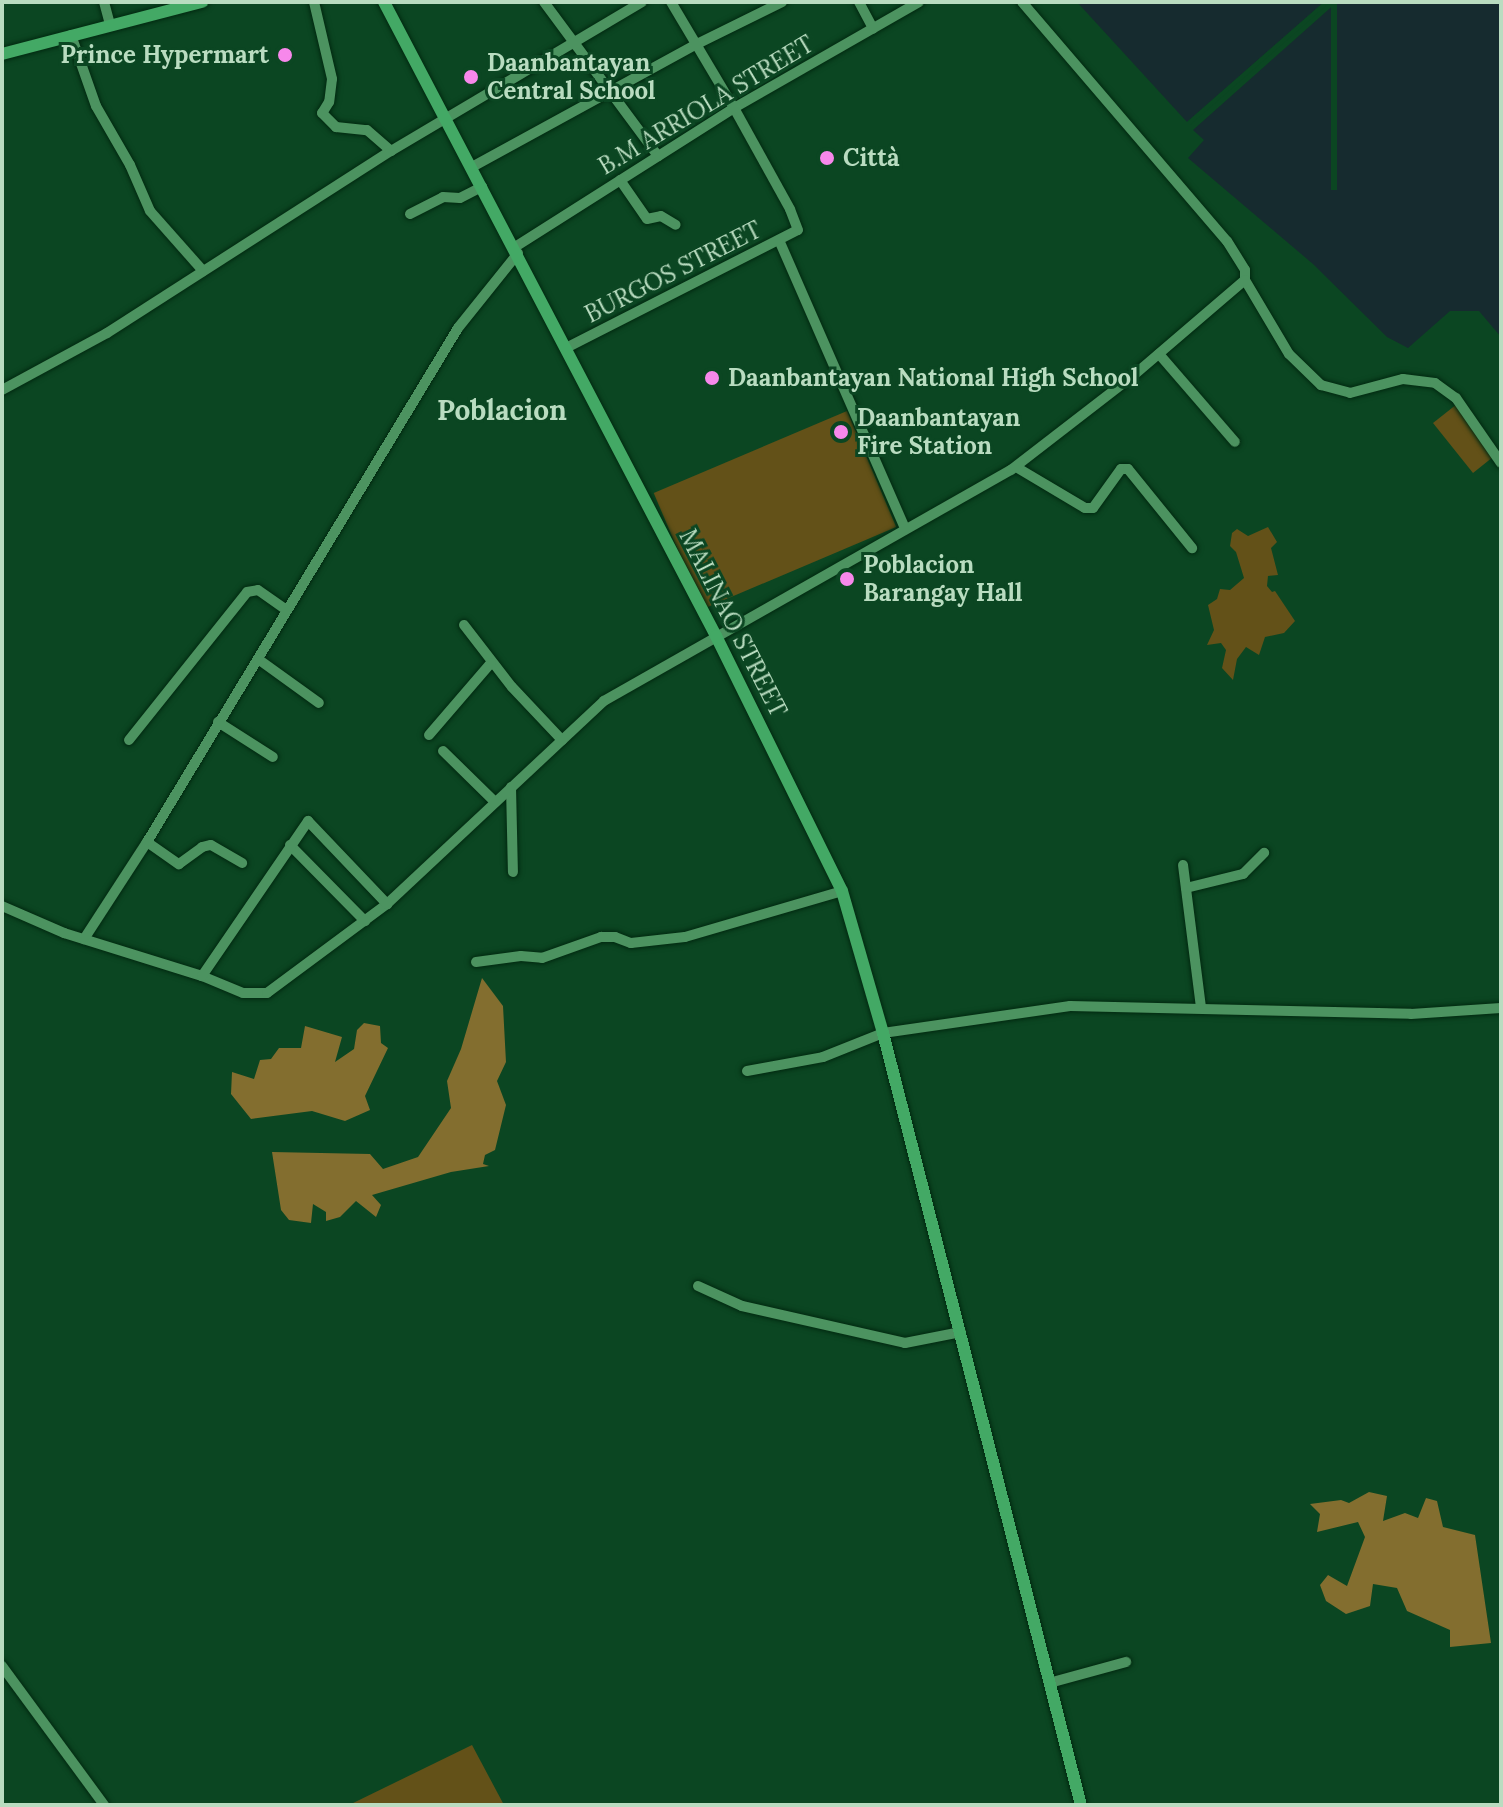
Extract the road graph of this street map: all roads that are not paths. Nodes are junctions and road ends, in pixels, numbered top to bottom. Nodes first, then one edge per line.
1 (104, 2) edge
2 (202, 2) edge
3 (314, 2) edge
4 (384, 2) edge
5 (544, 2) edge
6 (642, 2) edge
7 (671, 2) edge
8 (782, 2) edge
9 (859, 2) edge
10 (919, 2) edge
11 (1022, 2) edge
12 (110, 24) junction
13 (873, 28) junction
14 (71, 35) junction
15 (574, 43) junction
16 (697, 44) junction
17 (2, 54) edge
18 (610, 92) junction
19 (734, 108) junction
20 (446, 117) junction
21 (391, 151) junction
22 (658, 156) junction
23 (472, 167) junction
24 (620, 180) junction
25 (482, 187) junction
26 (410, 214) dead end
27 (676, 225) dead end
28 (779, 240) junction
29 (516, 250) junction
30 (203, 271) junction
31 (1245, 280) junction
32 (566, 348) junction
33 (1159, 354) junction
34 (2, 390) edge
35 (1235, 442) dead end
36 (1501, 463) edge
37 (1016, 467) junction
38 (905, 528) junction
39 (1192, 548) dead end
40 (287, 610) junction
41 (464, 625) dead end
42 (716, 636) junction
43 (258, 659) junction
44 (491, 663) junction
45 (319, 703) dead end
46 (218, 722) junction
47 (429, 735) dead end
48 (129, 740) dead end
49 (562, 740) junction
50 (443, 751) dead end
51 (273, 757) dead end
52 (511, 787) junction
53 (495, 802) junction
54 (147, 842) junction
55 (290, 845) junction
56 (1264, 853) dead end
57 (242, 863) dead end
58 (1183, 865) dead end
59 (513, 872) dead end
60 (1186, 888) junction
61 (842, 891) junction
62 (387, 904) junction
63 (2, 906) edge
64 (365, 921) junction
65 (84, 939) junction
66 (476, 962) dead end
67 (202, 976) junction
68 (1201, 1008) junction
69 (1501, 1008) edge
70 (883, 1033) junction
71 (747, 1071) dead end
72 (698, 1286) dead end
73 (961, 1332) junction
74 (1126, 1662) dead end
75 (2, 1666) edge
76 (1049, 1683) junction
77 (104, 1805) edge
78 (1081, 1805) edge

1 - 12 street
2 - 12 main road
3 - 21 street
4 - 20 main road, MALINAO STREET
5 - 15 street
6 - 15 street
7 - 16 street
8 - 16 street
9 - 13 street
10 - 13 street, B.M ARRIOLA STREET
11 - 31 street
12 - 14 main road
13 - 19 street, B.M ARRIOLA STREET
14 - 17 main road
14 - 30 street
15 - 18 street
15 - 20 street
16 - 18 street
16 - 19 street
18 - 22 street
18 - 23 street
19 - 22 street, B.M ARRIOLA STREET
19 - 28 street, BURGOS STREET
20 - 21 street
20 - 23 main road, MALINAO STREET
21 - 30 street
22 - 24 street, B.M ARRIOLA STREET
23 - 25 main road, MALINAO STREET
24 - 27 street
24 - 29 street, B.M ARRIOLA STREET
25 - 26 street
25 - 29 main road, MALINAO STREET
28 - 32 street, BURGOS STREET
28 - 38 street
29 - 32 main road, MALINAO STREET
29 - 40 street, B.M ARRIOLA STREET
30 - 34 street
31 - 33 street
31 - 36 street
32 - 42 main road, MALINAO STREET
33 - 35 street
33 - 37 street
37 - 38 street
37 - 39 street
38 - 42 street
40 - 43 street, B.M ARRIOLA STREET
40 - 48 street
41 - 44 street
42 - 49 street
42 - 61 main road, MALINAO STREET
43 - 45 street
43 - 46 street, B.M ARRIOLA STREET
44 - 47 street
44 - 49 street
46 - 51 street
46 - 54 street, B.M ARRIOLA STREET
49 - 52 street
50 - 53 street
52 - 53 street
52 - 59 street
53 - 62 street
54 - 57 street
54 - 65 street, B.M ARRIOLA STREET
55 - 62 street
55 - 64 street
55 - 67 street
56 - 60 street
58 - 60 street
60 - 68 street
61 - 66 street
61 - 70 main road, MALINAO STREET
62 - 64 street
63 - 65 street
64 - 67 street
65 - 67 street
68 - 69 street
68 - 70 street
70 - 71 street
70 - 73 main road, MALINAO STREET
72 - 73 street
73 - 76 main road, MALINAO STREET
74 - 76 street
75 - 77 street
76 - 78 main road, MALINAO STREET

